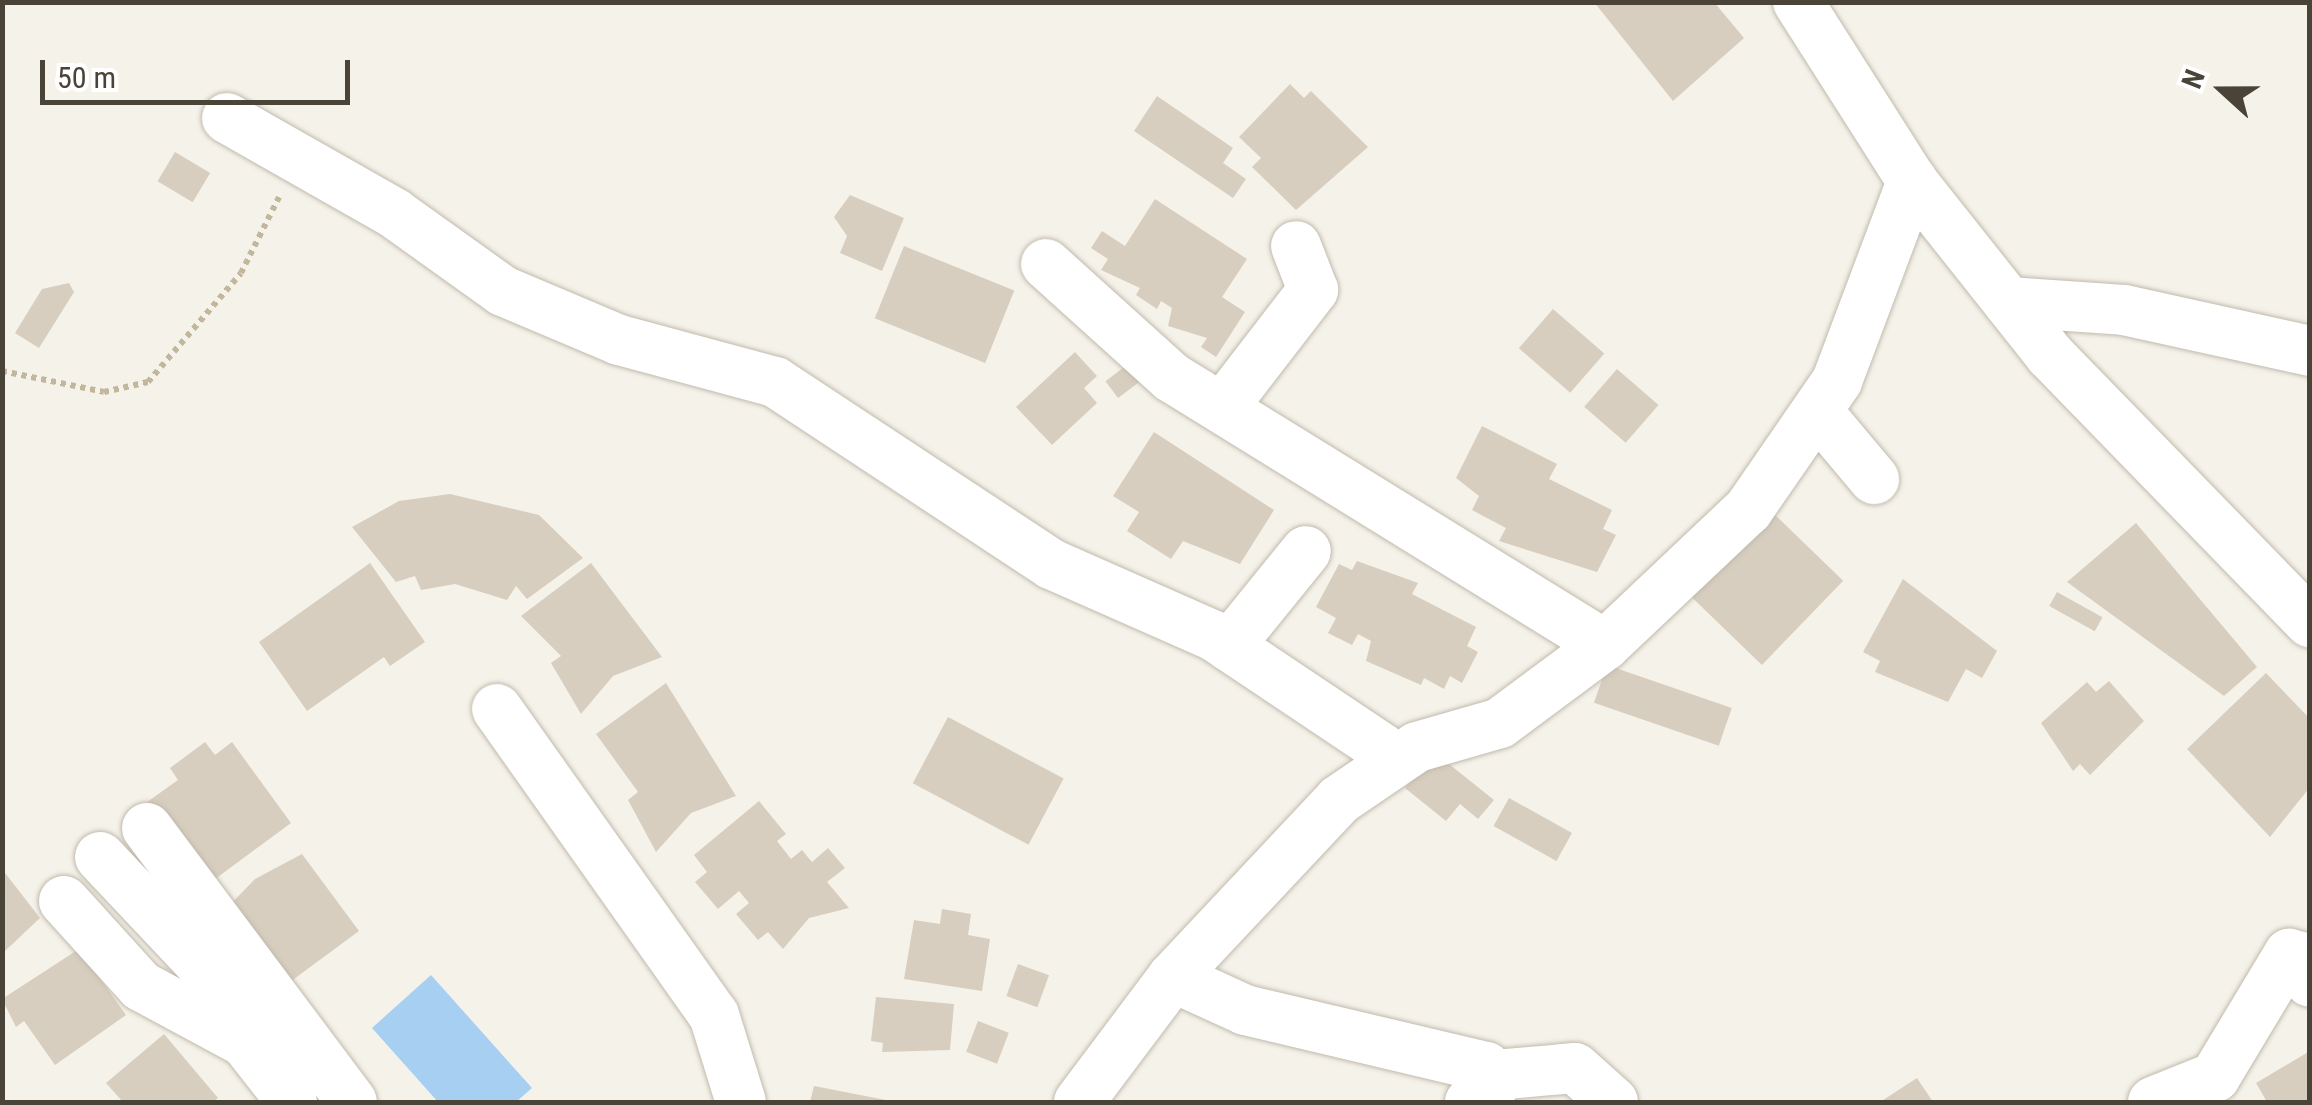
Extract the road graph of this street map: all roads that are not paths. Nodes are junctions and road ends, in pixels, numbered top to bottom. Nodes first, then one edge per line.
1 (1798, 2) edge
2 (227, 118) dead end
3 (1912, 180) junction
4 (1296, 246) dead end
5 (1046, 264) dead end
6 (2008, 302) junction
7 (2310, 351) edge
8 (1226, 404) junction
9 (1817, 411) junction
10 (1874, 480) dead end
11 (1306, 551) dead end
12 (2310, 622) edge
13 (1604, 645) junction
14 (1229, 646) junction
15 (497, 709) dead end
16 (1398, 759) junction
17 (147, 828) dead end
18 (100, 857) dead end
19 (64, 902) dead end
20 (1173, 977) junction
21 (2310, 982) edge
22 (245, 1042) junction
23 (1482, 1089) edge
24 (292, 1102) edge
25 (352, 1102) edge
26 (741, 1102) edge
27 (1079, 1102) edge
28 (1613, 1102) edge
29 (2154, 1102) edge

1 - 3 street
2 - 14 street
3 - 6 street
3 - 9 street
4 - 8 street
5 - 8 street
6 - 7 street
6 - 12 street
8 - 13 street
9 - 10 street
9 - 13 street
11 - 14 street
13 - 16 street
14 - 16 street
15 - 26 street
16 - 20 street
17 - 25 street
18 - 22 street
19 - 22 street
20 - 23 street
20 - 27 street
21 - 29 street
22 - 24 street
23 - 28 street

